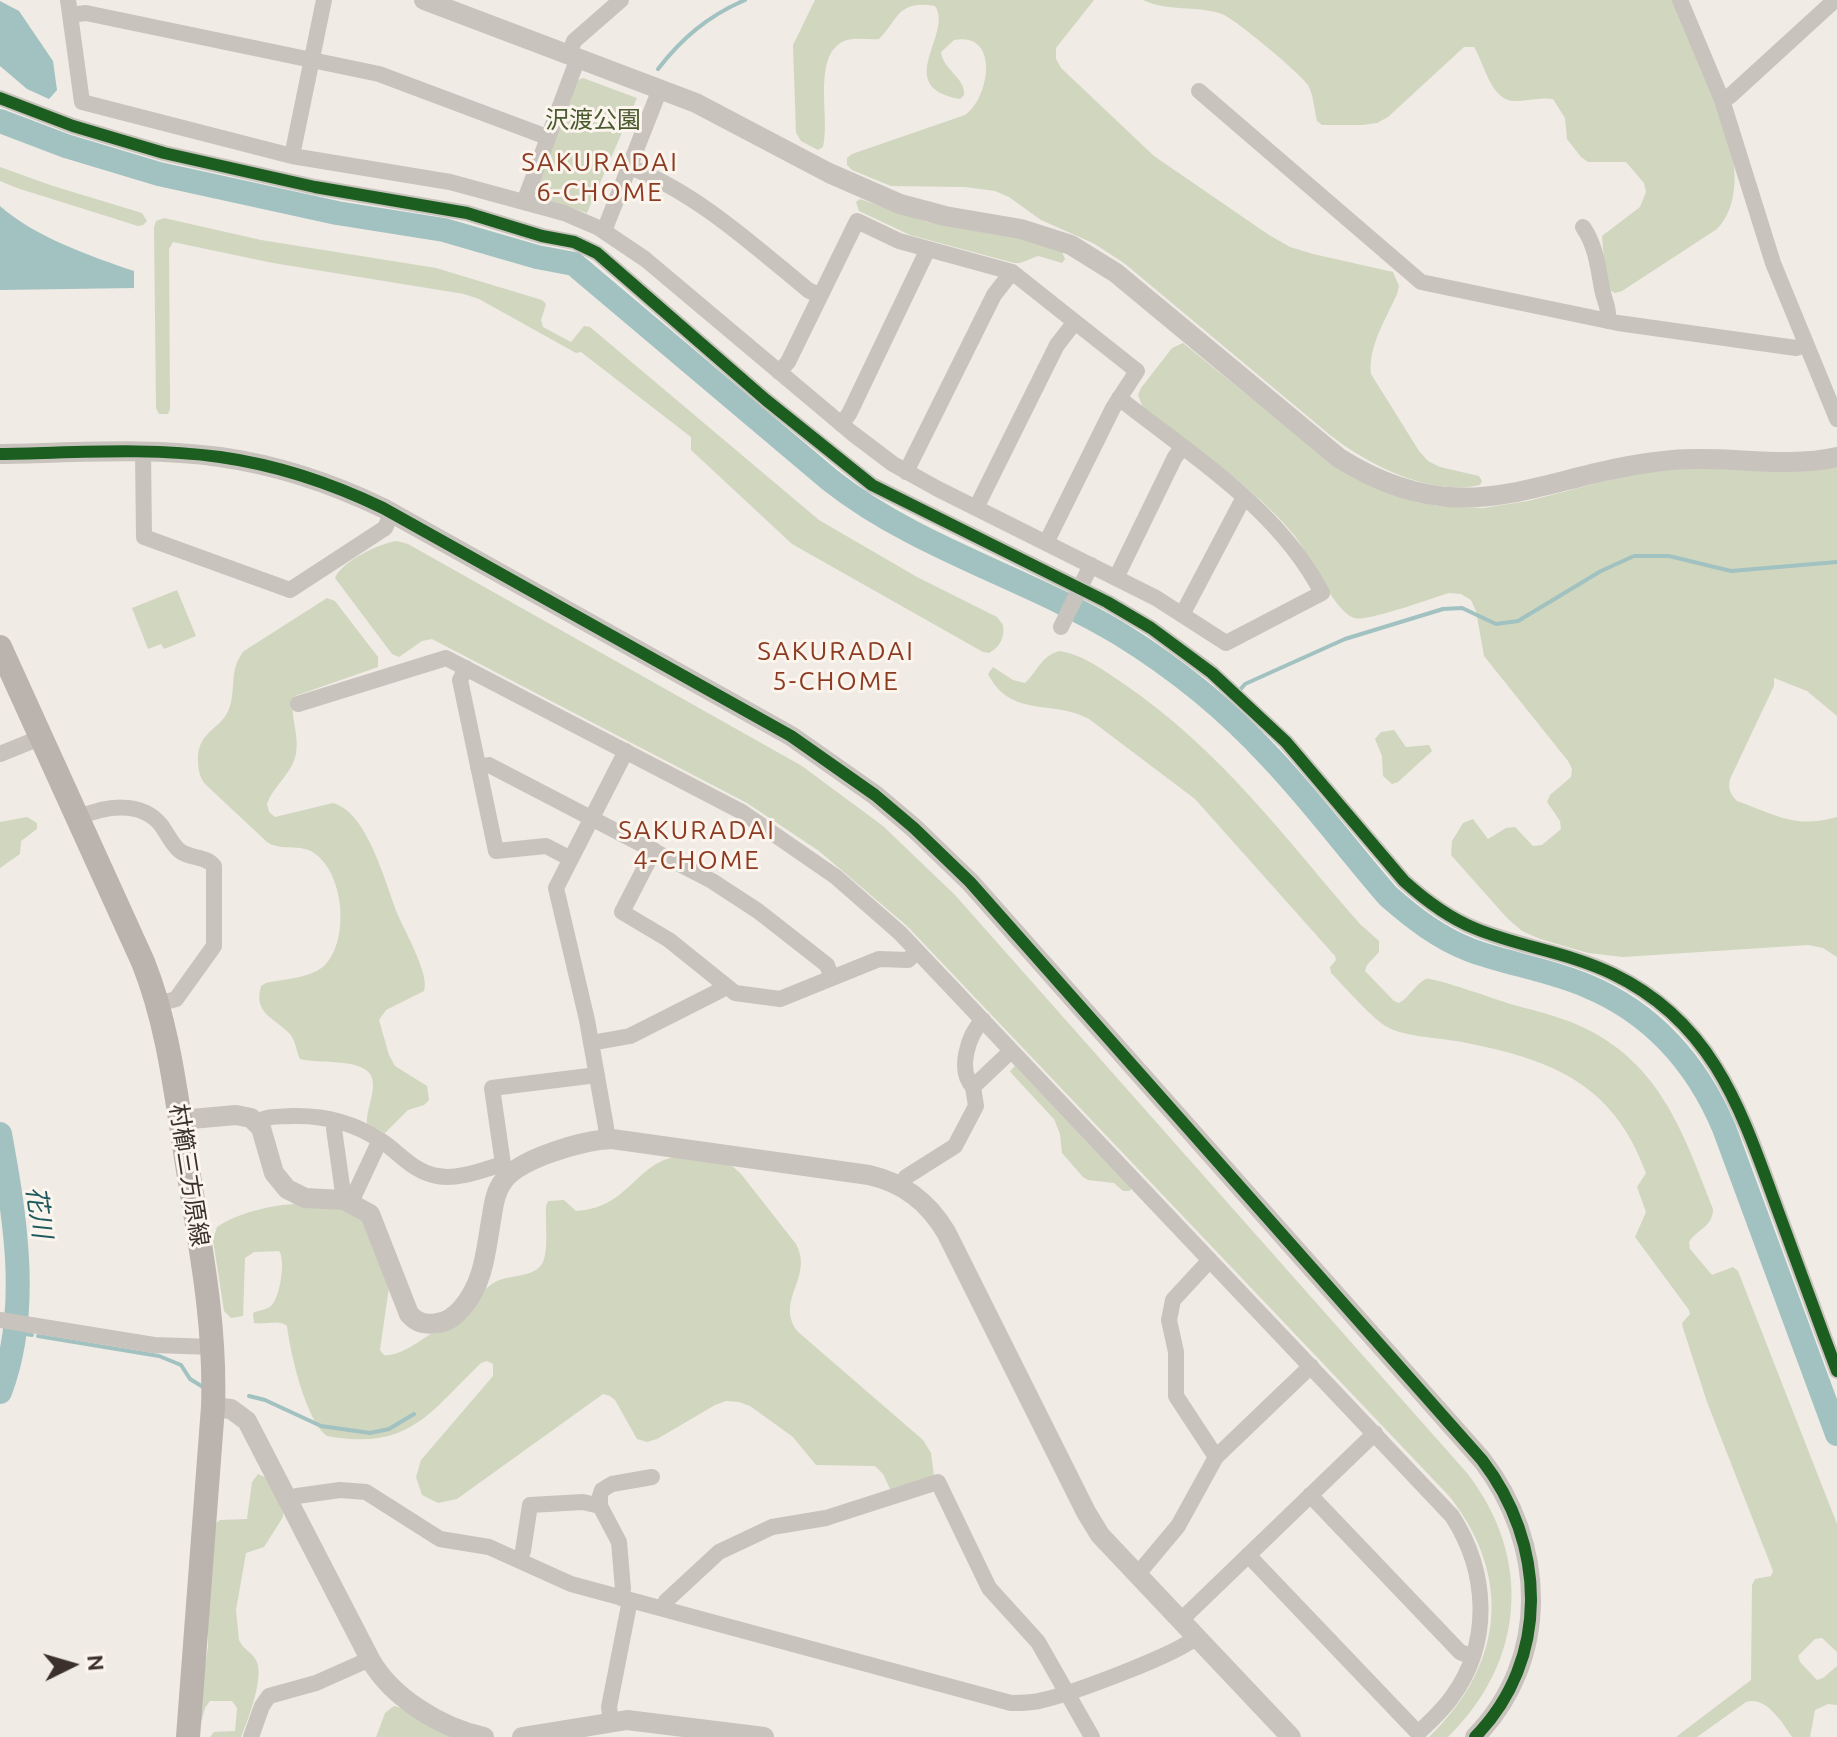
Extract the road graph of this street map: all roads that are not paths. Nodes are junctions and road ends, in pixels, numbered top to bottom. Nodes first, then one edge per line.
1 (324, 0) edge
2 (424, 0) edge
3 (621, 0) edge
4 (1680, 0) edge
5 (1835, 0) edge
6 (69, 8) edge
7 (573, 56) junction
8 (312, 59) junction
9 (660, 89) junction
10 (1199, 91) dead end
11 (0, 98) edge
12 (1722, 100) junction
13 (547, 137) junction
14 (292, 156) junction
15 (630, 167) junction
16 (524, 202) junction
17 (1583, 227) dead end
18 (604, 231) junction
19 (928, 249) junction
20 (1012, 272) junction
21 (820, 296) junction
22 (1608, 321) junction
23 (1075, 322) junction
24 (1806, 344) junction
25 (779, 372) junction
26 (1119, 398) junction
27 (1837, 419) edge
28 (841, 424) junction
29 (1182, 448) junction
30 (143, 452) junction
31 (0, 454) edge
32 (1837, 457) edge
33 (906, 472) junction
34 (1244, 497) junction
35 (976, 508) junction
36 (392, 513) junction
37 (1046, 543) junction
38 (1091, 565) junction
39 (1116, 578) junction
40 (1079, 589) junction
41 (1183, 613) junction
42 (1062, 626) dead end
43 (0, 647) edge
44 (466, 668) junction
45 (298, 704) dead end
46 (42, 737) junction
47 (626, 751) junction
48 (0, 754) edge
49 (478, 767) junction
50 (592, 817) junction
51 (78, 818) junction
52 (654, 850) junction
53 (571, 859) junction
54 (917, 951) junction
55 (832, 978) junction
56 (725, 985) junction
57 (158, 1004) junction
58 (983, 1020) junction
59 (591, 1043) junction
60 (1011, 1051) junction
61 (597, 1075) junction
62 (973, 1087) junction
63 (180, 1120) junction
64 (337, 1121) junction
65 (257, 1122) junction
66 (606, 1139) junction
67 (380, 1140) junction
68 (506, 1169) junction
69 (901, 1186) junction
70 (347, 1201) junction
71 (1210, 1260) junction
72 (0, 1320) edge
73 (213, 1347) junction
74 (1311, 1366) junction
75 (1837, 1371) edge
76 (213, 1407) junction
77 (1375, 1433) junction
78 (1216, 1457) junction
79 (652, 1477) dead end
80 (1310, 1495) junction
81 (288, 1501) junction
82 (600, 1506) junction
83 (1248, 1555) junction
84 (519, 1560) junction
85 (1137, 1575) junction
86 (626, 1599) junction
87 (664, 1609) junction
88 (1180, 1621) junction
89 (1196, 1637) junction
90 (1472, 1657) junction
91 (370, 1659) junction
92 (1067, 1692) junction
93 (611, 1721) junction
94 (188, 1737) edge
95 (251, 1737) edge
96 (484, 1737) edge
97 (522, 1737) edge
98 (764, 1737) edge
99 (1092, 1737) edge
100 (1291, 1737) edge
101 (1475, 1737) edge

1 - 8 street
2 - 7 street
3 - 7 street
4 - 12 street
5 - 12 street
6 - 8 street
6 - 14 street
7 - 9 street
7 - 13 street
8 - 13 street
8 - 14 street
9 - 15 street
9 - 32 street
10 - 22 street
11 - 40 street
12 - 24 street
13 - 16 street
14 - 16 street
15 - 18 street
15 - 21 street
16 - 18 street
17 - 22 street
18 - 25 street
19 - 20 street
19 - 21 street
19 - 28 street
20 - 23 street
20 - 33 street
21 - 25 street
22 - 24 street
23 - 26 street
23 - 35 street
24 - 27 street
25 - 28 street
26 - 29 street
26 - 37 street
28 - 33 street
29 - 34 street
29 - 39 street
30 - 31 street
30 - 36 street
30 - 36 street
33 - 35 street
34 - 41 street
34 - 41 street
35 - 37 street
36 - 101 street
37 - 38 street
38 - 39 street
38 - 40 street
39 - 41 street
40 - 42 street
40 - 75 street
43 - 46 main road, 村櫛三方原線
44 - 45 street
44 - 47 street
44 - 49 street
46 - 48 street
46 - 51 main road, 村櫛三方原線
47 - 50 street
47 - 54 street
49 - 50 street
49 - 53 street
50 - 52 street
50 - 53 street
51 - 57 main road, 村櫛三方原線
51 - 57 street
52 - 55 street
52 - 56 street
53 - 59 street
54 - 55 street
54 - 58 street
55 - 56 street
56 - 59 street
57 - 63 main road, 村櫛三方原線
58 - 60 street
58 - 62 street
59 - 61 street
60 - 62 street
60 - 71 street
61 - 66 street
61 - 68 street
62 - 69 street
63 - 65 street
63 - 73 main road, 村櫛三方原線
64 - 65 street
64 - 67 street
64 - 70 street
65 - 70 street
66 - 68 street
66 - 69 street
67 - 68 street
67 - 70 street
68 - 70 street
69 - 85 street
71 - 74 street
71 - 78 street
72 - 73 street
73 - 76 main road, 村櫛三方原線
74 - 77 street
74 - 78 street
76 - 81 street
76 - 94 main road, 村櫛三方原線
77 - 80 street
77 - 90 street
78 - 85 street
79 - 82 street
80 - 83 street
80 - 90 street
81 - 84 street
81 - 91 street
82 - 84 street
82 - 86 street
83 - 88 street
83 - 90 street
84 - 86 street
85 - 88 street
86 - 87 street
86 - 93 street
87 - 92 street
87 - 92 street
88 - 89 street
89 - 92 street
89 - 100 street
91 - 95 street
91 - 96 street
92 - 99 street
93 - 97 street
93 - 98 street

